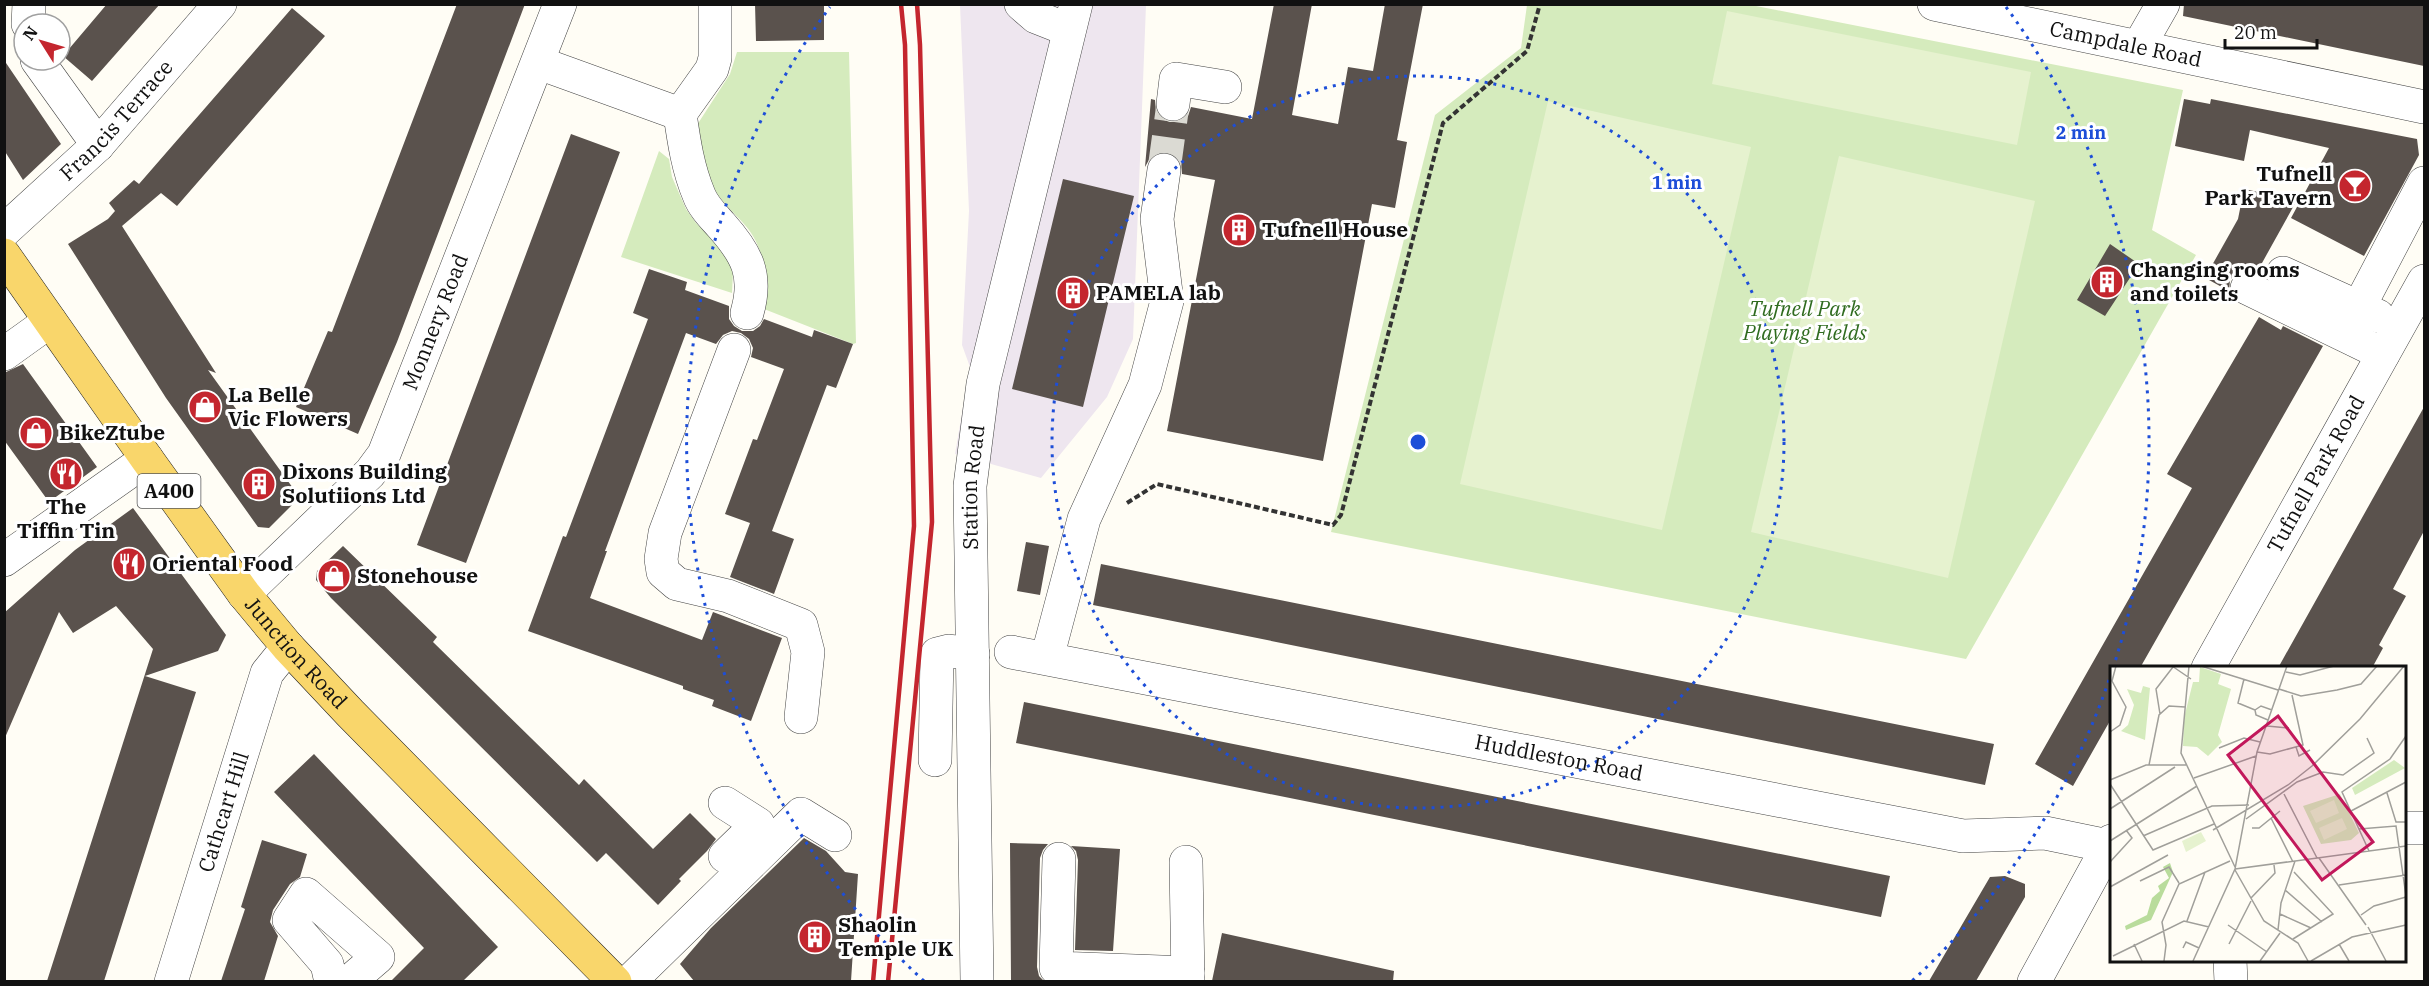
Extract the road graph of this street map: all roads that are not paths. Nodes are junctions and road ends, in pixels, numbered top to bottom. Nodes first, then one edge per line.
1 (220, 4) edge
2 (560, 4) edge
3 (715, 4) edge
4 (1021, 4) edge
5 (1934, 4) edge
6 (2163, 4) edge
7 (1072, 17) edge
8 (2139, 46) junction
9 (539, 63) junction
10 (46, 72) edge
11 (1225, 87) dead end
12 (1173, 104) tunnel mouth
13 (2424, 107) edge
14 (680, 114) junction
15 (98, 145) junction
16 (1164, 170) tunnel mouth
17 (2420, 204) edge
18 (4, 231) edge
19 (4, 255) edge
20 (2283, 273) dead end
21 (2424, 281) edge
22 (2247, 288) dead end
23 (2359, 307) junction
24 (747, 313) dead end
25 (50, 321) junction
26 (2391, 340) junction
27 (734, 350) dead end
28 (4, 354) edge
29 (147, 459) junction
30 (4, 560) edge
31 (244, 594) junction
32 (288, 646) junction
33 (1011, 652) dead end
34 (973, 654) junction
35 (1047, 658) junction
36 (2209, 666) edge
37 (801, 717) dead end
38 (935, 760) dead end
39 (725, 803) dead end
40 (2405, 828) edge
41 (2424, 828) edge
42 (835, 835) dead end
43 (2110, 844) edge
44 (1059, 859) dead end
45 (1186, 862) dead end
46 (2230, 962) edge
47 (1056, 975) edge
48 (1188, 977) edge
49 (617, 978) edge
50 (171, 981) edge
51 (331, 981) edge
52 (349, 981) edge
53 (977, 981) edge
54 (2034, 981) edge
55 (2231, 981) edge

1 - 15 street, Francis Terrace
2 - 9 street, Monnery Road
3 - 14 street
4 - 7 street
5 - 8 street, Campdale Road
6 - 8 street
7 - 34 street, Station Road
8 - 13 street, Campdale Road
9 - 14 street
9 - 31 street, Monnery Road
10 - 15 street
11 - 12 street
14 - 24 street
15 - 18 street, Francis Terrace
16 - 35 street
17 - 23 street
19 - 25 main road, Junction Road / A400
20 - 23 street
21 - 26 street, Tufnell Park Road
22 - 26 street
23 - 26 street
25 - 28 street
25 - 29 main road, Junction Road / A400
26 - 36 street, Tufnell Park Road
27 - 37 street
29 - 30 street
29 - 31 main road, Junction Road / A400
31 - 32 main road, Junction Road / A400
32 - 49 main road, Junction Road / A400
32 - 50 street, Cathcart Hill
33 - 35 street, Huddleston Road
34 - 38 street
34 - 53 street, Station Road
35 - 43 street, Huddleston Road
39 - 49 street
40 - 41 street
42 - 49 street
43 - 54 street
44 - 47 street
45 - 48 street
46 - 55 street
47 - 48 street
51 - 52 street

